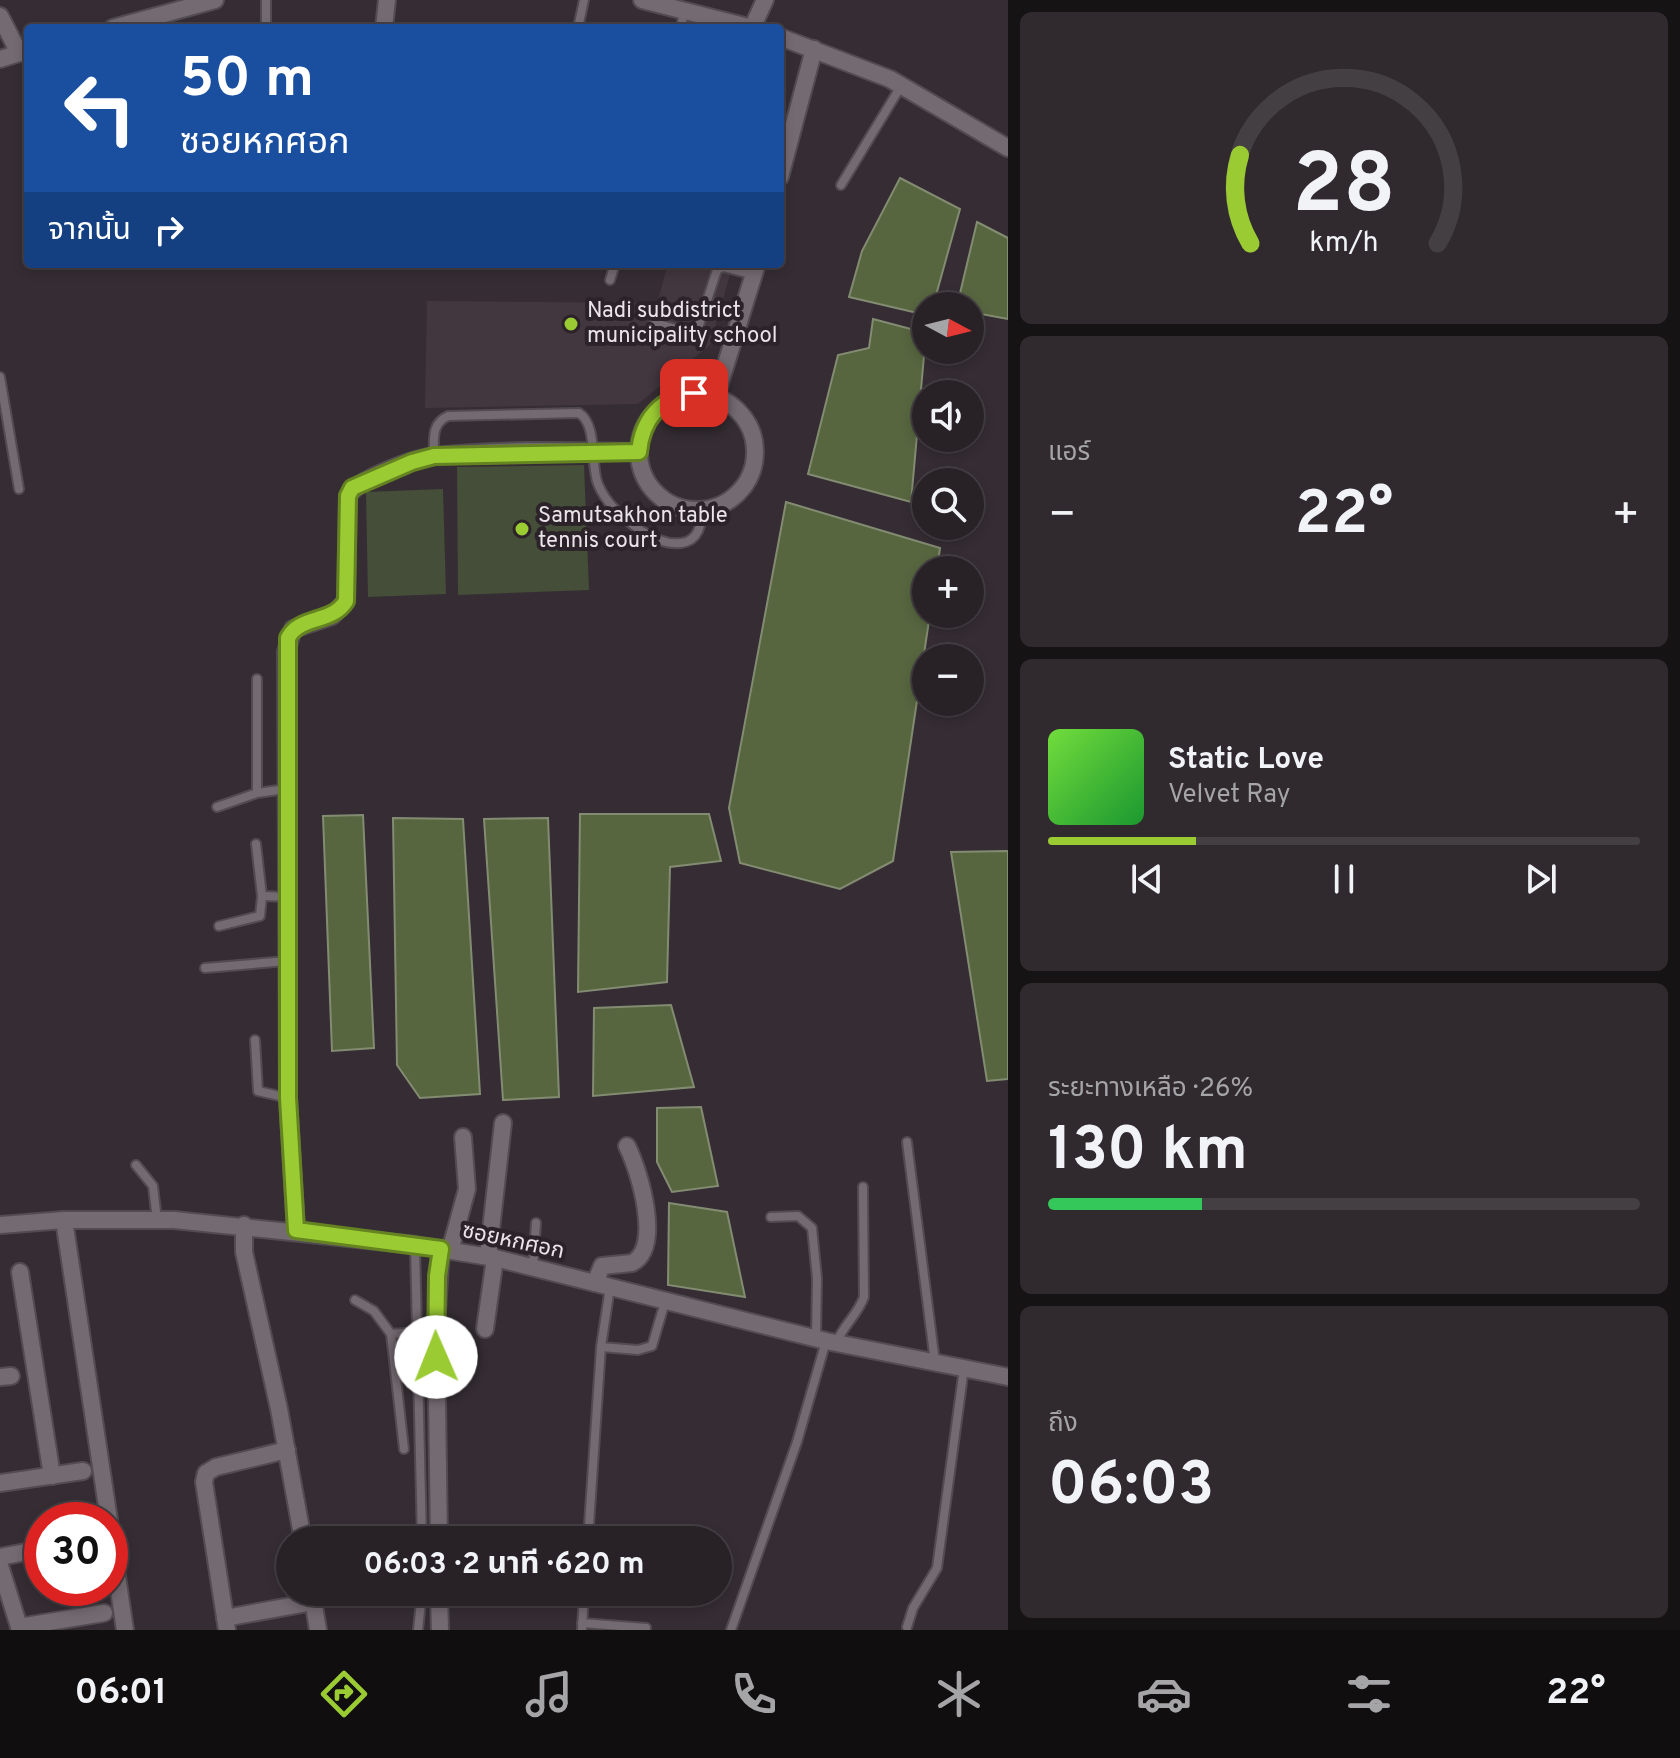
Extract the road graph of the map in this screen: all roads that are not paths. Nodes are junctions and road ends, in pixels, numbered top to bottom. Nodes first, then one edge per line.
1 (215, 0) edge
2 (266, 0) edge
3 (387, 0) edge
4 (584, 0) edge
5 (642, 0) edge
6 (765, 0) edge
7 (684, 10) junction
8 (0, 16) edge
9 (128, 24) edge
10 (266, 24) edge
11 (384, 24) edge
12 (579, 24) edge
13 (682, 24) edge
14 (737, 24) edge
15 (754, 24) edge
16 (784, 38) edge
17 (814, 49) junction
18 (24, 52) edge
19 (0, 59) edge
20 (902, 85) junction
21 (1008, 148) edge
22 (784, 162) edge
23 (841, 185) dead end
24 (614, 268) edge
25 (721, 268) edge
26 (734, 268) edge
27 (755, 270) edge
28 (610, 280) dead end
29 (655, 323) dead end
30 (0, 377) edge
31 (716, 396) junction
32 (592, 451) junction
33 (639, 452) junction
34 (434, 456) junction
35 (19, 489) dead end
36 (703, 510) junction
37 (257, 679) dead end
38 (287, 789) junction
39 (257, 793) junction
40 (217, 807) dead end
41 (256, 844) dead end
42 (262, 896) junction
43 (289, 897) junction
44 (219, 926) dead end
45 (288, 961) junction
46 (205, 968) dead end
47 (255, 1040) dead end
48 (288, 1098) junction
49 (503, 1123) dead end
50 (463, 1137) dead end
51 (907, 1142) dead end
52 (627, 1146) dead end
53 (136, 1165) dead end
54 (863, 1187) dead end
55 (771, 1217) dead end
56 (157, 1220) junction
57 (536, 1223) dead end
58 (0, 1225) edge
59 (296, 1230) junction
60 (66, 1234) junction
61 (244, 1238) junction
62 (416, 1250) junction
63 (442, 1259) junction
64 (492, 1260) junction
65 (533, 1267) junction
66 (20, 1272) dead end
67 (605, 1289) junction
68 (355, 1300) dead end
69 (664, 1307) junction
70 (485, 1329) dead end
71 (419, 1332) junction
72 (391, 1334) junction
73 (825, 1343) junction
74 (601, 1347) junction
75 (935, 1362) junction
76 (964, 1368) junction
77 (1008, 1377) edge
78 (404, 1449) dead end
79 (287, 1450) junction
80 (83, 1471) dead end
81 (52, 1476) junction
82 (0, 1483) edge
83 (106, 1502) edge
84 (301, 1526) edge
85 (422, 1526) edge
86 (439, 1526) edge
87 (589, 1526) edge
88 (24, 1552) edge
89 (0, 1557) edge
90 (0, 1566) edge
91 (121, 1606) edge
92 (284, 1606) edge
93 (314, 1606) edge
94 (421, 1606) edge
95 (439, 1606) edge
96 (583, 1606) edge
97 (104, 1613) dead end
98 (226, 1624) edge
99 (582, 1627) edge
100 (907, 1627) dead end
101 (20, 1628) edge
102 (646, 1628) edge
103 (125, 1630) edge
104 (318, 1630) edge
105 (418, 1630) edge
106 (440, 1630) edge
107 (731, 1630) edge

1 - 9 street
2 - 10 lane
3 - 11 street
4 - 12 lane
5 - 7 street
6 - 15 street
7 - 13 lane
7 - 14 street
8 - 18 street
16 - 17 street
17 - 20 street
17 - 22 street
18 - 19 street
20 - 21 street
20 - 23 lane
24 - 28 lane
25 - 29 lane
26 - 27 lane
27 - 31 street
30 - 35 lane
31 - 33 street
31 - 36 street
32 - 33 street
32 - 34 street
32 - 34 lane
32 - 36 lane
33 - 36 street
34 - 38 street
37 - 39 lane
38 - 39 lane
38 - 43 street
39 - 40 lane
41 - 42 lane
42 - 43 lane
42 - 44 lane
43 - 45 street
45 - 46 lane
45 - 48 street
47 - 48 lane
48 - 59 street
49 - 64 street
50 - 63 street
51 - 75 lane
52 - 67 street
53 - 56 lane
54 - 73 lane
55 - 73 lane
56 - 60 street, ซอยหกศอก
56 - 61 street, ซอยหกศอก
57 - 65 lane
58 - 60 street, ซอยหกศอก
59 - 61 street, ซอยหกศอก
59 - 62 street, ซอยหกศอก
60 - 83 street
61 - 79 street
62 - 63 street, ซอยหกศอก
62 - 71 lane
63 - 64 street, ซอยหกศอก
63 - 86 street
64 - 65 street, ซอยหกศอก
64 - 70 street
65 - 67 street, ซอยหกศอก
66 - 81 street
67 - 69 street, ซอยหกศอก
67 - 74 lane
68 - 72 lane
69 - 73 street, ซอยหกศอก
69 - 74 lane
71 - 72 lane
71 - 85 lane
72 - 78 lane
73 - 75 street, ซอยหกศอก
73 - 107 lane
74 - 87 lane
75 - 76 street, ซอยหกศอก
76 - 77 street, ซอยหกศอก
76 - 100 lane
79 - 84 street
79 - 98 street
80 - 81 street
81 - 82 street
88 - 89 street
90 - 101 street
91 - 103 street
92 - 98 street
93 - 104 street
94 - 105 lane
95 - 106 street
96 - 99 lane
97 - 101 street
99 - 102 lane

